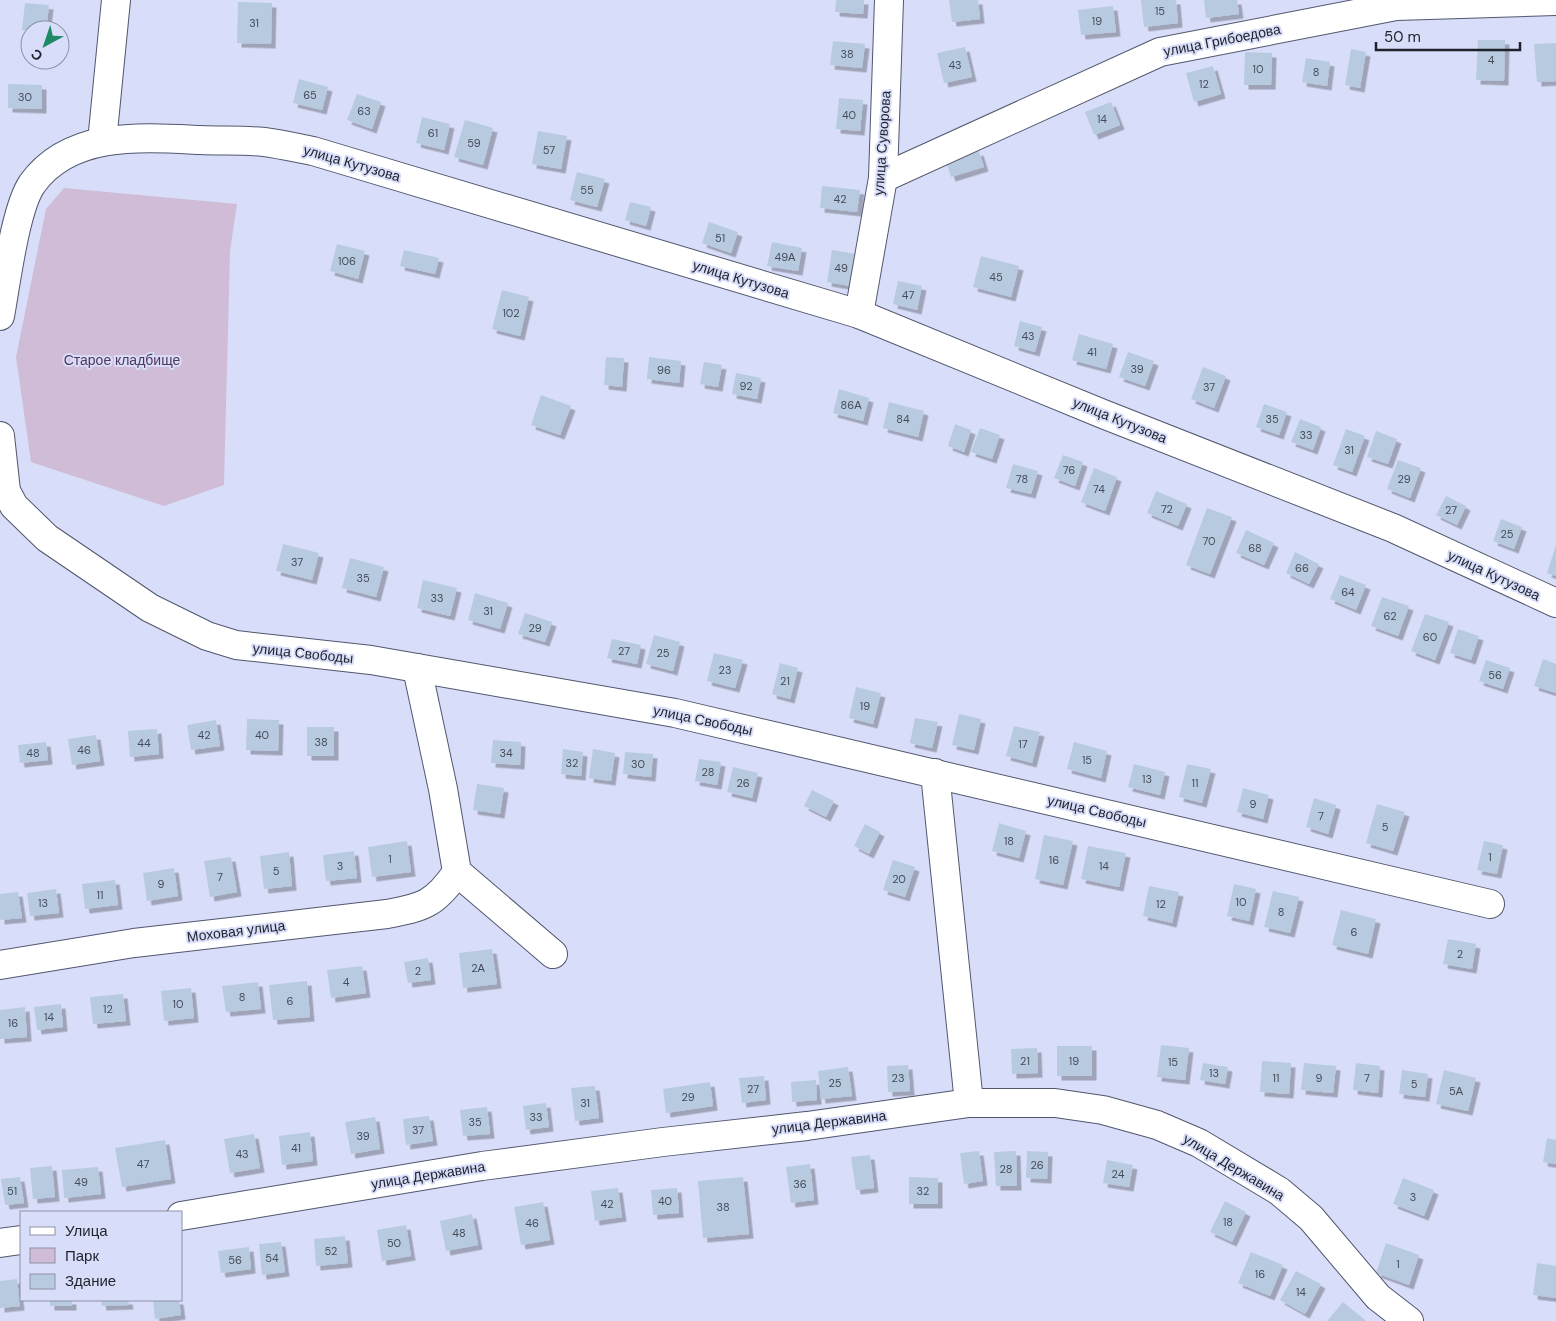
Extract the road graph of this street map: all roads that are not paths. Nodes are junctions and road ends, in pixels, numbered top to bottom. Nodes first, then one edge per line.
1 (116, 0) edge
2 (889, 0) edge
3 (1556, 1) edge
4 (102, 142) junction
5 (883, 178) junction
6 (859, 314) junction
7 (0, 316) edge
8 (0, 436) edge
9 (1556, 603) edge
10 (417, 668) junction
11 (935, 773) junction
12 (457, 872) junction
13 (1490, 904) dead end
14 (553, 954) dead end
15 (0, 965) edge
16 (969, 1103) junction
17 (182, 1216) edge
18 (20, 1240) edge
19 (0, 1244) edge
20 (1409, 1321) edge

1 - 4 street
2 - 5 street, улица Суворова
3 - 5 street, улица Грибоедова
4 - 6 street, улица Кутузова
4 - 7 street, улица Кутузова
5 - 6 street, улица Суворова
6 - 9 street, улица Кутузова
8 - 10 street, улица Свободы
10 - 11 street, улица Свободы
10 - 12 street
11 - 13 street, улица Свободы
11 - 16 street
12 - 14 street
12 - 15 street, Моховая улица
16 - 17 street, улица Державина
16 - 20 street, улица Державина
18 - 19 street

